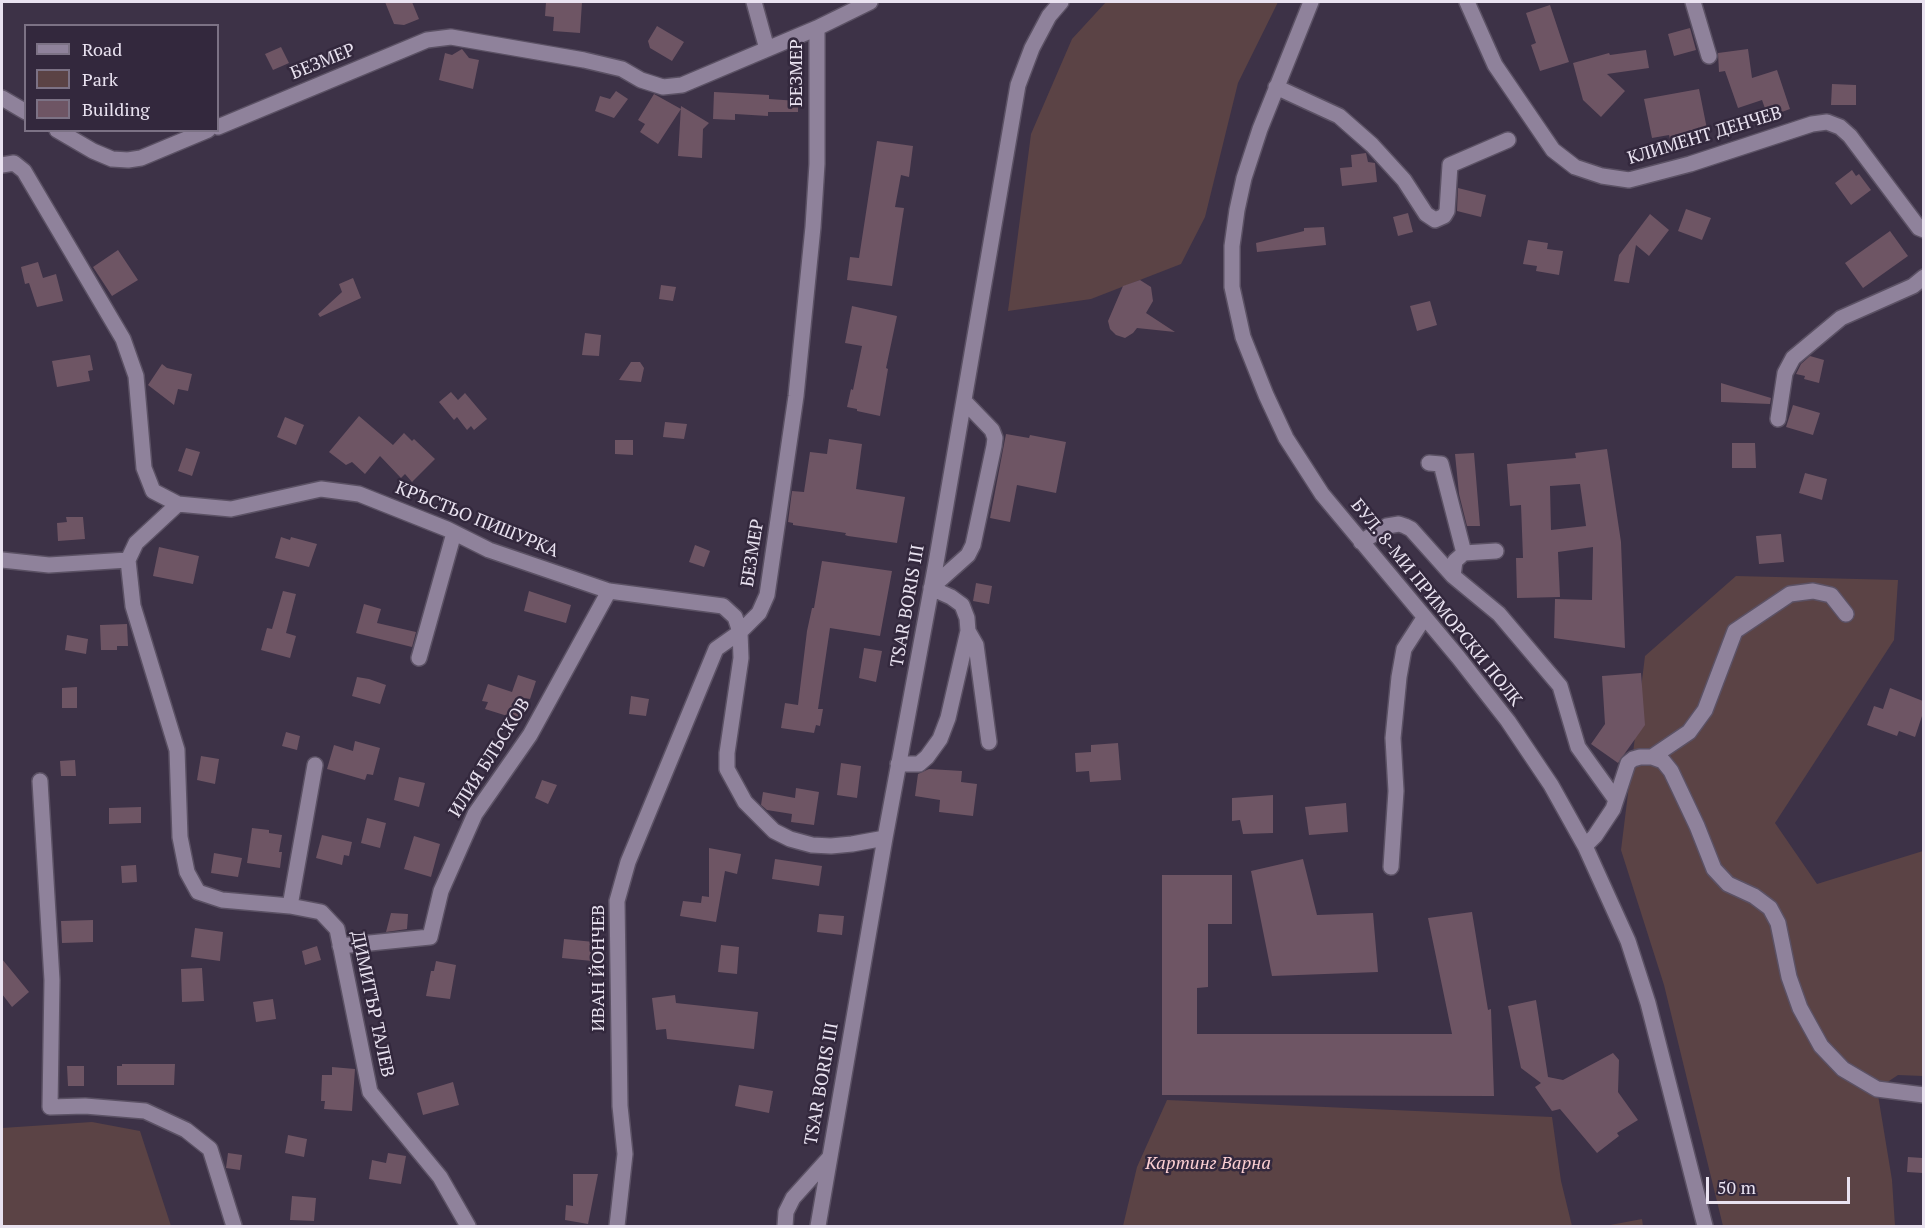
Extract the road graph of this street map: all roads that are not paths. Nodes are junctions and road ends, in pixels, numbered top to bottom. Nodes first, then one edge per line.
1 (754, 2) edge
2 (870, 2) edge
3 (1061, 2) edge
4 (1311, 2) edge
5 (1467, 2) edge
6 (1693, 2) edge
7 (817, 28) junction
8 (767, 49) junction
9 (1708, 56) dead end
10 (1276, 87) junction
11 (2, 98) edge
12 (24, 111) edge
13 (219, 127) edge
14 (60, 132) edge
15 (203, 132) edge
16 (1508, 140) dead end
17 (2, 165) edge
18 (1923, 230) edge
19 (1923, 277) edge
20 (964, 401) junction
21 (1778, 419) dead end
22 (1430, 463) dead end
23 (178, 504) junction
24 (454, 533) junction
25 (1361, 542) junction
26 (1496, 551) dead end
27 (1464, 553) junction
28 (2, 560) edge
29 (128, 560) junction
30 (1453, 576) junction
31 (931, 588) junction
32 (609, 591) junction
33 (1846, 614) dead end
34 (1424, 618) junction
35 (968, 631) junction
36 (740, 632) junction
37 (419, 658) dead end
38 (989, 741) dead end
39 (1652, 757) junction
40 (898, 764) junction
41 (315, 765) dead end
42 (40, 781) dead end
43 (1616, 800) junction
44 (885, 838) junction
45 (1586, 846) junction
46 (1390, 867) dead end
47 (290, 906) junction
48 (340, 946) junction
49 (1923, 1095) edge
50 (830, 1157) junction
51 (234, 1227) edge
52 (468, 1227) edge
53 (617, 1227) edge
54 (785, 1227) edge
55 (818, 1227) edge
56 (1705, 1227) edge

1 - 8 street
2 - 7 street
3 - 20 street, TSAR BORIS III
4 - 10 street, БУЛ. 8-МИ ПРИМОРСКИ ПОЛК
5 - 18 street, КЛИМЕНТ ДЕНЧЕВ
6 - 9 street
7 - 8 street, БЕЗМЕР
7 - 36 street, БЕЗМЕР
8 - 13 street, БЕЗМЕР
10 - 16 street
10 - 25 street, БУЛ. 8-МИ ПРИМОРСКИ ПОЛК
11 - 12 street
14 - 15 street
17 - 23 street
19 - 21 street
20 - 31 street, TSAR BORIS III
20 - 31 street
22 - 27 street
23 - 24 street, КРЪСТЬО ПИШУРКА
23 - 29 street
24 - 32 street, КРЪСТЬО ПИШУРКА
24 - 37 street
25 - 30 street
25 - 34 street, БУЛ. 8-МИ ПРИМОРСКИ ПОЛК
26 - 27 street
27 - 30 street
28 - 29 street
29 - 47 street, ДИМИТЪР ТАЛЕВ
30 - 43 street
31 - 35 street
31 - 40 street, TSAR BORIS III
32 - 36 street, КРЪСТЬО ПИШУРКА
32 - 48 street, ИЛИЯ БЛЪСКОВ
33 - 39 street
34 - 45 street, БУЛ. 8-МИ ПРИМОРСКИ ПОЛК
34 - 46 street
35 - 38 street
35 - 40 street
36 - 44 street
36 - 53 street, ИВАН ЙОНЧЕВ
39 - 43 street
39 - 49 street
40 - 44 street, TSAR BORIS III
41 - 47 street
42 - 51 street
43 - 45 street
44 - 50 street, TSAR BORIS III
45 - 56 street, БУЛ. 8-МИ ПРИМОРСКИ ПОЛК
47 - 48 street, ДИМИТЪР ТАЛЕВ
48 - 52 street, ДИМИТЪР ТАЛЕВ
50 - 54 street
50 - 55 street, TSAR BORIS III

